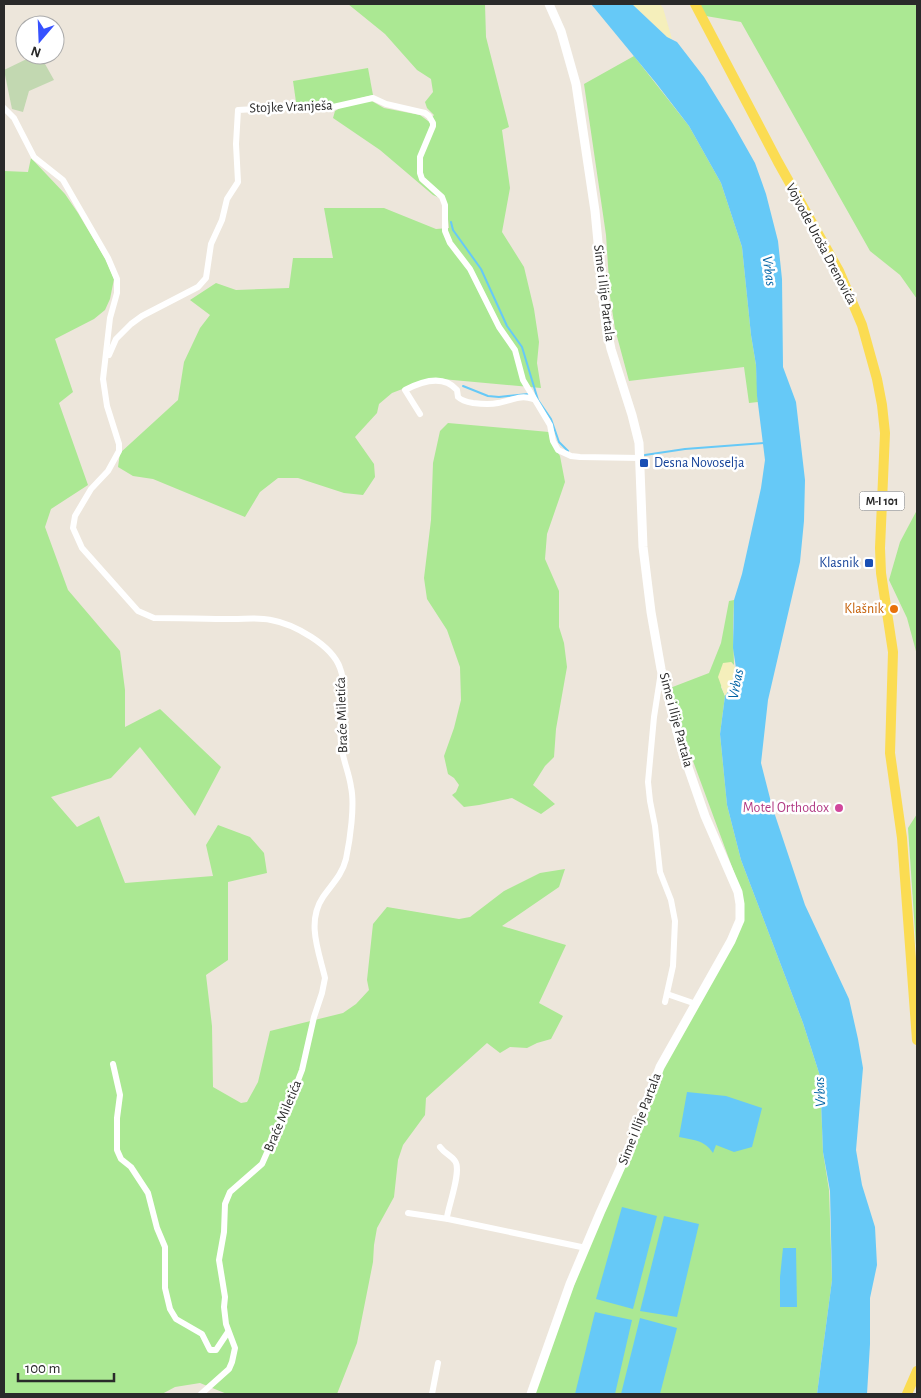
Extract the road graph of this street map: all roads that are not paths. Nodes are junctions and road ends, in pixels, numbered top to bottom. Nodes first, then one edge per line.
1 (549, 4) edge
2 (695, 4) edge
3 (4, 108) edge
4 (105, 366) junction
5 (533, 399) junction
6 (420, 414) dead end
7 (640, 458) junction
8 (661, 669) junction
9 (667, 994) junction
10 (665, 1002) dead end
11 (696, 1004) junction
12 (917, 1040) edge
13 (113, 1064) dead end
14 (440, 1147) dead end
15 (408, 1213) dead end
16 (448, 1219) junction
17 (586, 1248) junction
18 (228, 1332) junction
19 (438, 1364) dead end
20 (917, 1371) edge
21 (201, 1394) edge
22 (432, 1394) edge
23 (531, 1394) edge
24 (907, 1394) edge

1 - 7 street, Sime i Ilije Partala
2 - 12 main road, Vojvode Uroša Drenovića / M-I 101
3 - 4 street
4 - 5 street, Stojke Vranješa
4 - 18 street, Braće Miletića
5 - 6 street
5 - 7 street, Stojke Vranješa
7 - 8 street, Sime i Ilije Partala
8 - 9 street
8 - 11 street, Sime i Ilije Partala
9 - 10 street
9 - 11 street
11 - 17 street, Sime i Ilije Partala
13 - 18 street
14 - 16 street
15 - 16 street
16 - 17 street
17 - 23 street, Sime i Ilije Partala
18 - 21 street, Braće Miletića
19 - 22 street
20 - 24 main road

